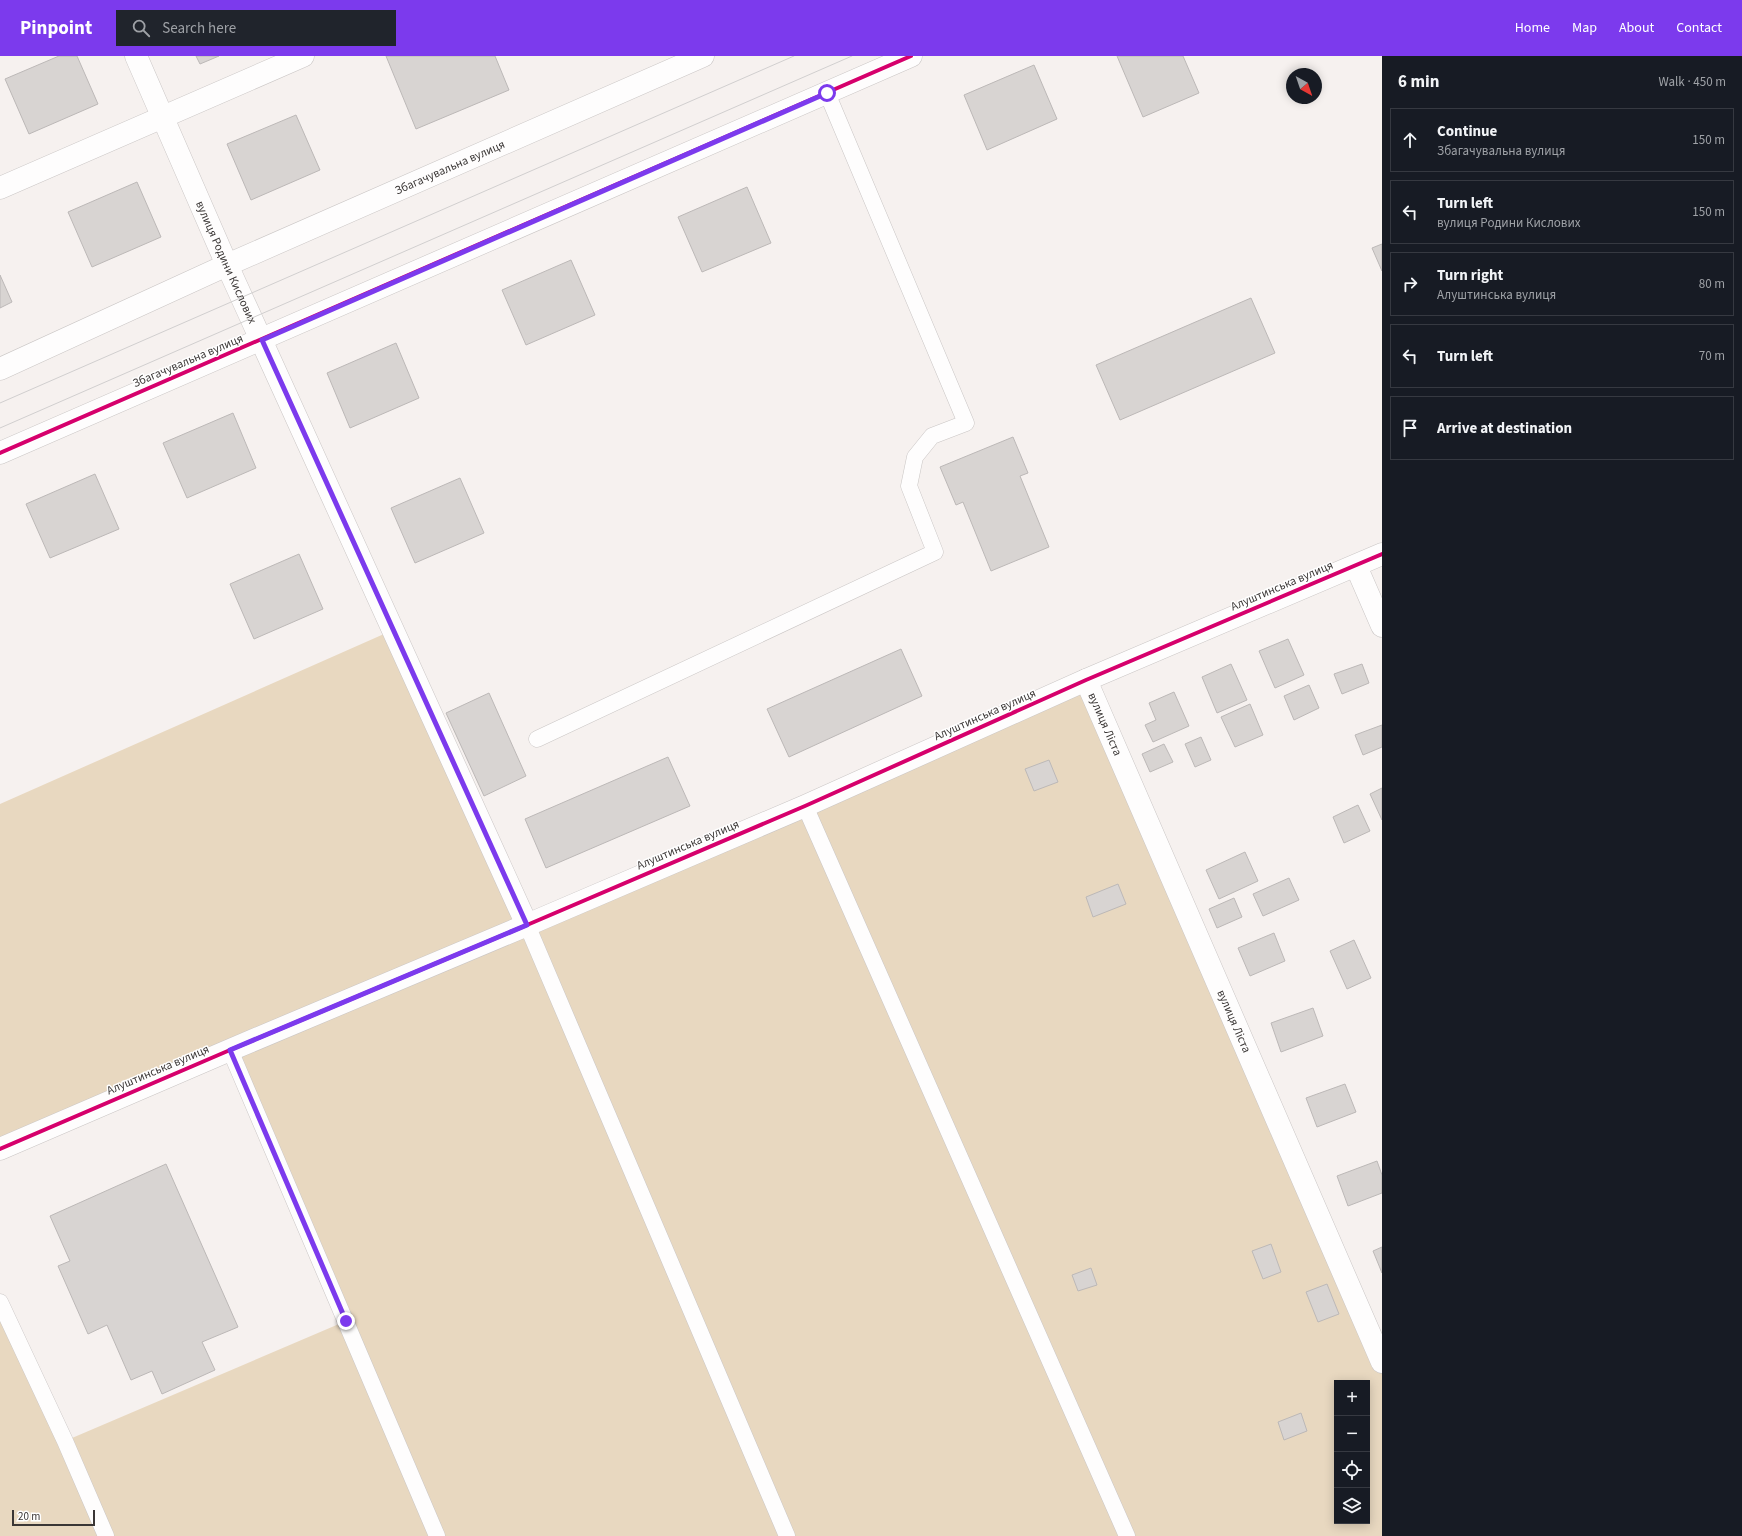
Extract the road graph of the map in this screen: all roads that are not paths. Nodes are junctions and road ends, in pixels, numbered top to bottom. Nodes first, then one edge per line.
1 (136, 56) edge
2 (303, 56) edge
3 (703, 56) edge
4 (911, 56) edge
5 (827, 93) junction
6 (163, 118) junction
7 (0, 188) edge
8 (228, 265) junction
9 (262, 340) junction
10 (0, 369) edge
11 (0, 453) edge
12 (1382, 554) edge
13 (1356, 566) junction
14 (1382, 626) edge
15 (1086, 680) junction
16 (537, 739) dead end
17 (805, 806) junction
18 (527, 925) junction
19 (230, 1050) junction
20 (0, 1150) edge
21 (0, 1302) edge
22 (1382, 1362) edge
23 (106, 1536) edge
24 (437, 1536) edge
25 (787, 1536) edge
26 (1127, 1536) edge

1 - 6 street, вулиця Родини Кислових
2 - 6 street
3 - 8 street, Збагачувальна вулиця
4 - 5 street, Збагачувальна вулиця
5 - 9 street, Збагачувальна вулиця
5 - 16 lane
6 - 7 street
6 - 8 street, вулиця Родини Кислових
8 - 9 street, вулиця Родини Кислових
8 - 10 street, Збагачувальна вулиця
9 - 11 street, Збагачувальна вулиця
9 - 18 street, вулиця Родини Кислових
12 - 13 street, Алуштинська вулиця
13 - 14 street
13 - 15 street, Алуштинська вулиця
15 - 17 street, Алуштинська вулиця
15 - 22 street, вулиця Ліста
17 - 18 street, Алуштинська вулиця
17 - 26 lane
18 - 19 street, Алуштинська вулиця
18 - 25 lane
19 - 20 street, Алуштинська вулиця
19 - 24 lane
21 - 23 lane

